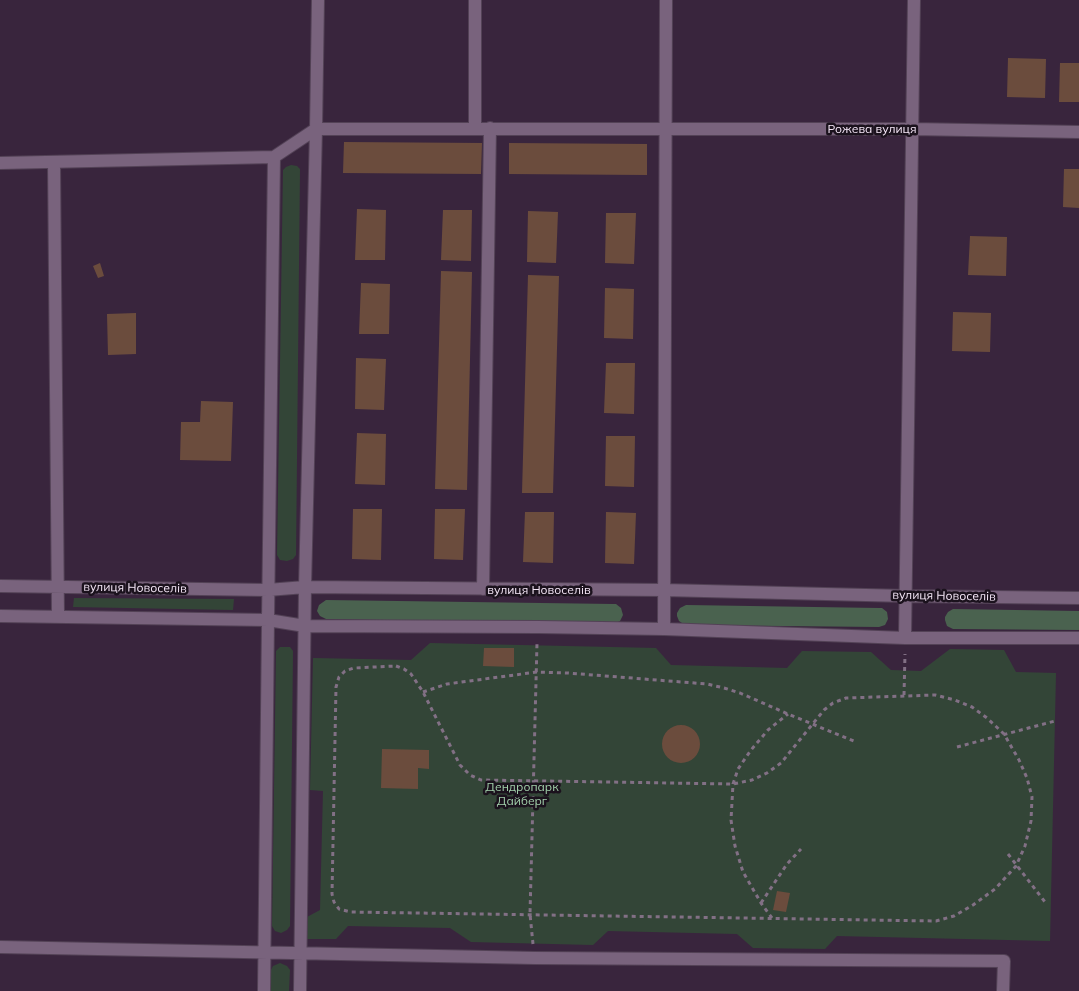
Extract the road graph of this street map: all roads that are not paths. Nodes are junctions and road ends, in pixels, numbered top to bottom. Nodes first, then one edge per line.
1 (318, 0) edge
2 (475, 0) edge
3 (666, 0) edge
4 (914, 0) edge
5 (490, 128) junction
6 (316, 129) junction
7 (475, 129) junction
8 (912, 129) junction
9 (665, 130) junction
10 (1079, 132) edge
11 (274, 158) junction
12 (54, 162) junction
13 (0, 163) edge
14 (0, 586) edge
15 (58, 587) junction
16 (305, 587) junction
17 (483, 589) junction
18 (268, 590) junction
19 (664, 590) junction
20 (906, 596) junction
21 (1079, 598) edge
22 (0, 616) edge
23 (58, 617) junction
24 (268, 620) junction
25 (305, 626) junction
26 (664, 629) junction
27 (905, 638) junction
28 (1079, 638) edge
29 (0, 947) edge
30 (265, 952) junction
31 (301, 953) junction
32 (264, 991) edge
33 (300, 991) edge
34 (1003, 991) edge

1 - 6 street
2 - 7 street
3 - 9 street
4 - 8 street
5 - 7 street, Рожева вулиця
5 - 9 street, Рожева вулиця
5 - 17 street
6 - 7 street, Рожева вулиця
6 - 11 street
6 - 16 street
8 - 9 street, Рожева вулиця
8 - 10 street, Рожева вулиця
8 - 20 street
9 - 19 street
11 - 12 street
11 - 18 street
12 - 13 street
12 - 15 street
14 - 15 street, вулиця Новоселів
15 - 18 street, вулиця Новоселів
15 - 23 street
16 - 17 street, вулиця Новоселів
16 - 18 street, вулиця Новоселів
16 - 25 street
17 - 19 street, вулиця Новоселів
18 - 24 street
19 - 20 street, вулиця Новоселів
19 - 26 street
20 - 21 street, вулиця Новоселів
20 - 27 street
22 - 23 street
23 - 24 street
24 - 25 street
24 - 30 street
25 - 26 street
25 - 31 street
26 - 27 street
27 - 28 street
29 - 30 street
30 - 31 street
30 - 32 street
31 - 33 street
31 - 34 street

